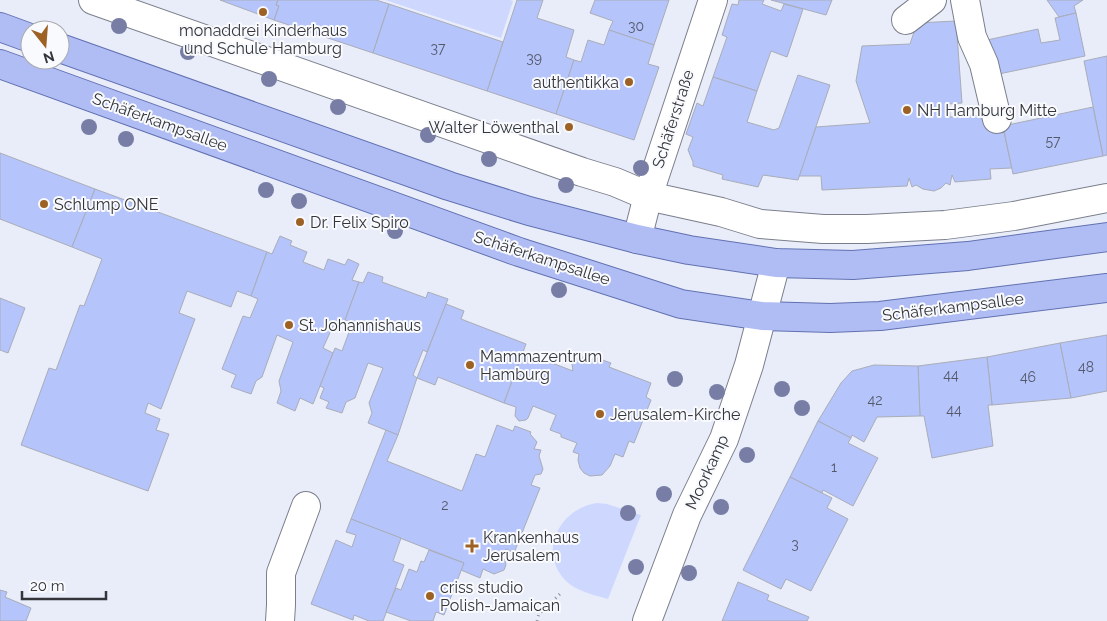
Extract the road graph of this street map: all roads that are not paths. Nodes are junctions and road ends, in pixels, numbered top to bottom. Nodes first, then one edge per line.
1 (93, 0) edge
2 (713, 0) edge
3 (932, 0) edge
4 (965, 0) edge
5 (906, 20) dead end
6 (0, 27) edge
7 (20, 34) edge
8 (70, 52) edge
9 (0, 64) edge
10 (996, 119) dead end
11 (648, 196) junction
12 (1107, 198) edge
13 (1107, 237) edge
14 (637, 239) junction
15 (776, 263) junction
16 (1107, 288) edge
17 (762, 316) junction
18 (306, 506) dead end
19 (280, 621) edge
20 (647, 621) edge

1 - 11 street
2 - 11 street, Schäferstraße
3 - 5 street
4 - 10 street
6 - 7 main road
8 - 14 main road
9 - 17 main road, Schäferkampsallee
11 - 12 street
11 - 14 street, Schäferstraße
13 - 15 main road
14 - 15 main road
15 - 17 street, Moorkamp
16 - 17 main road, Schäferkampsallee
17 - 20 street, Moorkamp
18 - 19 street

